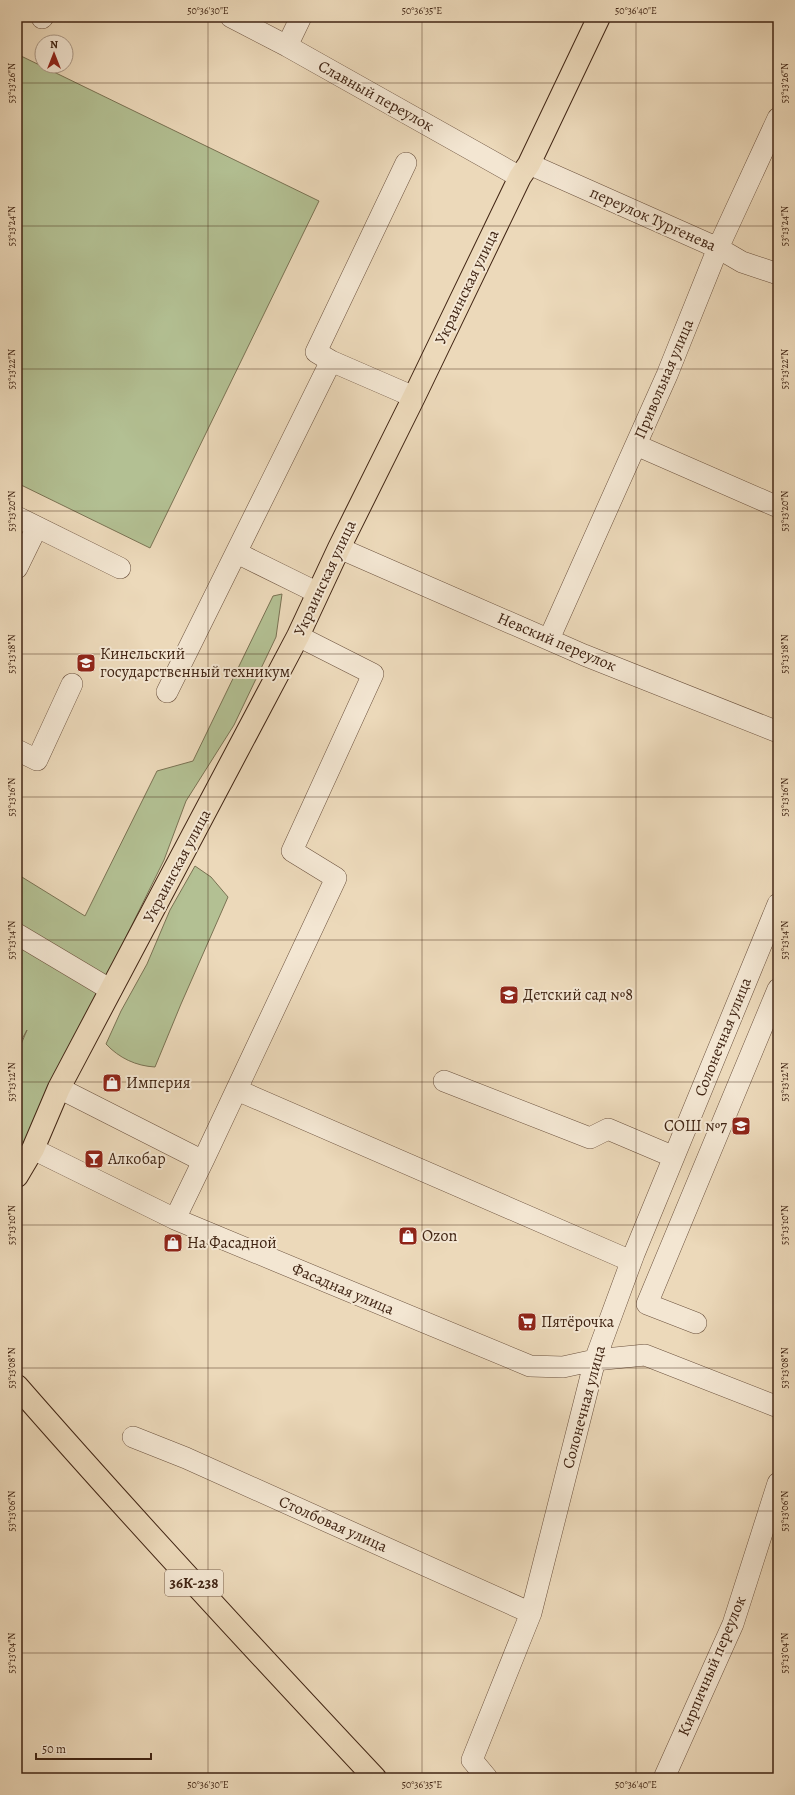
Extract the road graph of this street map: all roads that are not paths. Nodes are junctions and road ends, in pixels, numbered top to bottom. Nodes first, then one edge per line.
1 (232, 17) edge
2 (301, 17) edge
3 (599, 17) edge
4 (287, 46) junction
5 (778, 118) edge
6 (406, 163) dead end
7 (524, 170) junction
8 (718, 248) junction
9 (778, 274) edge
10 (331, 361) junction
11 (414, 397) junction
12 (636, 445) junction
13 (778, 507) edge
14 (17, 517) edge
15 (37, 526) junction
16 (339, 548) junction
17 (237, 553) junction
18 (17, 568) edge
19 (120, 568) dead end
20 (318, 593) junction
21 (298, 636) junction
22 (549, 639) junction
23 (72, 684) dead end
24 (167, 692) dead end
25 (778, 732) edge
26 (17, 750) edge
27 (778, 904) edge
28 (17, 934) edge
29 (772, 935) edge
30 (778, 989) edge
31 (112, 990) junction
32 (444, 1081) dead end
33 (60, 1088) junction
34 (237, 1090) junction
35 (33, 1149) junction
36 (674, 1157) junction
37 (203, 1161) junction
38 (17, 1176) edge
39 (175, 1219) junction
40 (631, 1261) junction
41 (696, 1323) dead end
42 (595, 1360) junction
43 (17, 1386) edge
44 (778, 1407) edge
45 (133, 1437) dead end
46 (778, 1483) edge
47 (531, 1613) junction
48 (375, 1778) edge
49 (487, 1778) edge
50 (664, 1778) edge

1 - 4 street, Славный переулок
2 - 4 street
3 - 7 main road, Украинская улица
4 - 7 street, Славный переулок
5 - 8 street, Привольная улица
6 - 10 street
7 - 8 street, переулок Тургенева
7 - 11 main road, Украинская улица
8 - 9 street, переулок Тургенева
8 - 12 street, Привольная улица
10 - 11 street
10 - 17 street
11 - 16 main road, Украинская улица
12 - 13 street
12 - 22 street, Привольная улица
14 - 15 street
15 - 18 street
15 - 19 street
16 - 20 main road, Украинская улица
16 - 22 street, Невский переулок
17 - 20 street
17 - 24 street
20 - 21 main road, Украинская улица
21 - 31 main road, Украинская улица
21 - 34 street
22 - 25 street, Невский переулок
23 - 26 street
27 - 29 street, Солонечная улица
28 - 31 street
29 - 36 street, Солонечная улица
30 - 41 street
31 - 33 main road, Украинская улица
32 - 36 street
33 - 35 main road, Украинская улица
33 - 37 street
34 - 37 street
34 - 40 street
35 - 38 main road, Украинская улица
35 - 39 street, Фасадная улица
36 - 40 street, Солонечная улица
37 - 39 street
39 - 42 street, Фасадная улица
40 - 42 street, Солонечная улица
42 - 44 street, Фасадная улица
42 - 47 street, Солонечная улица
43 - 48 main road, 36К-238
45 - 47 street, Столбовая улица
46 - 50 street, Кирпичный переулок
47 - 49 street, Солонечная улица

